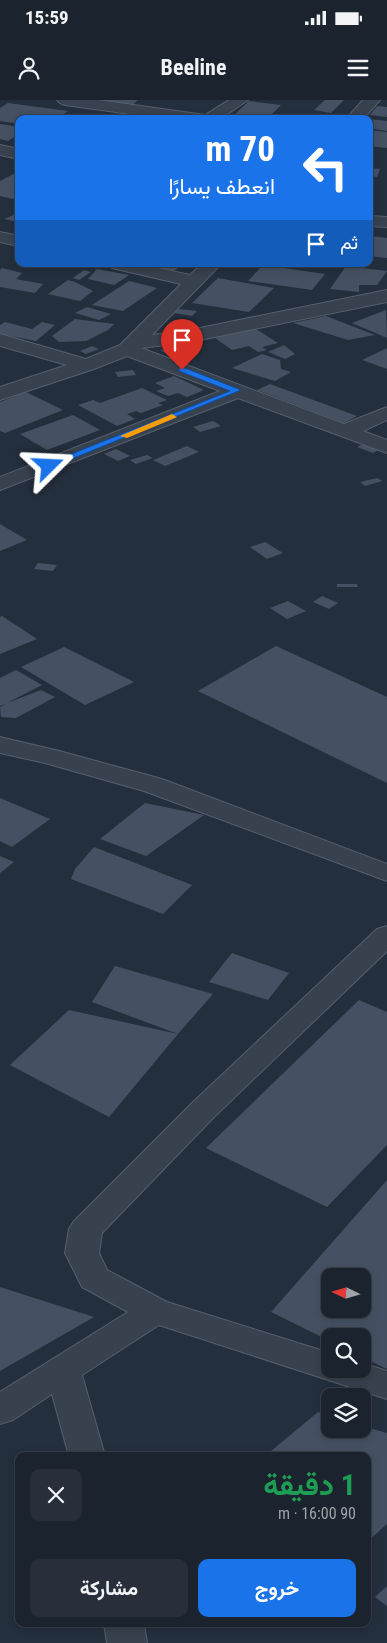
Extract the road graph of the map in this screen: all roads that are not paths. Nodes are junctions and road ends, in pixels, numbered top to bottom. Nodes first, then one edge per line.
1 (65, 100) edge
2 (240, 100) edge
3 (372, 100) edge
4 (173, 115) edge
5 (216, 115) edge
6 (358, 115) edge
7 (0, 150) edge
8 (15, 153) edge
9 (373, 221) edge
10 (387, 222) edge
11 (0, 236) edge
12 (15, 240) edge
13 (131, 267) edge
14 (209, 267) edge
15 (194, 282) junction
16 (387, 296) edge
17 (0, 340) edge
18 (130, 346) junction
19 (86, 365) junction
20 (237, 390) junction
21 (0, 394) edge
22 (387, 413) edge
23 (345, 431) junction
24 (387, 447) edge
25 (0, 484) edge
26 (0, 745) edge
27 (387, 873) edge
28 (387, 935) edge
29 (155, 1311) junction
30 (321, 1363) edge
31 (63, 1370) junction
32 (366, 1378) edge
33 (387, 1385) edge
34 (0, 1410) edge
35 (86, 1452) edge
36 (124, 1627) edge
37 (127, 1643) edge

1 - 4 street
2 - 5 street
3 - 6 street
7 - 8 street
9 - 10 street
11 - 12 street
13 - 15 street
14 - 15 street
15 - 18 street
16 - 18 street
17 - 19 street
18 - 19 street
18 - 20 street
19 - 21 street
20 - 23 street
20 - 25 street
22 - 23 street
23 - 24 street
26 - 27 street
28 - 29 street
29 - 30 street
29 - 31 street
31 - 34 street
31 - 35 street
32 - 33 street
36 - 37 street

